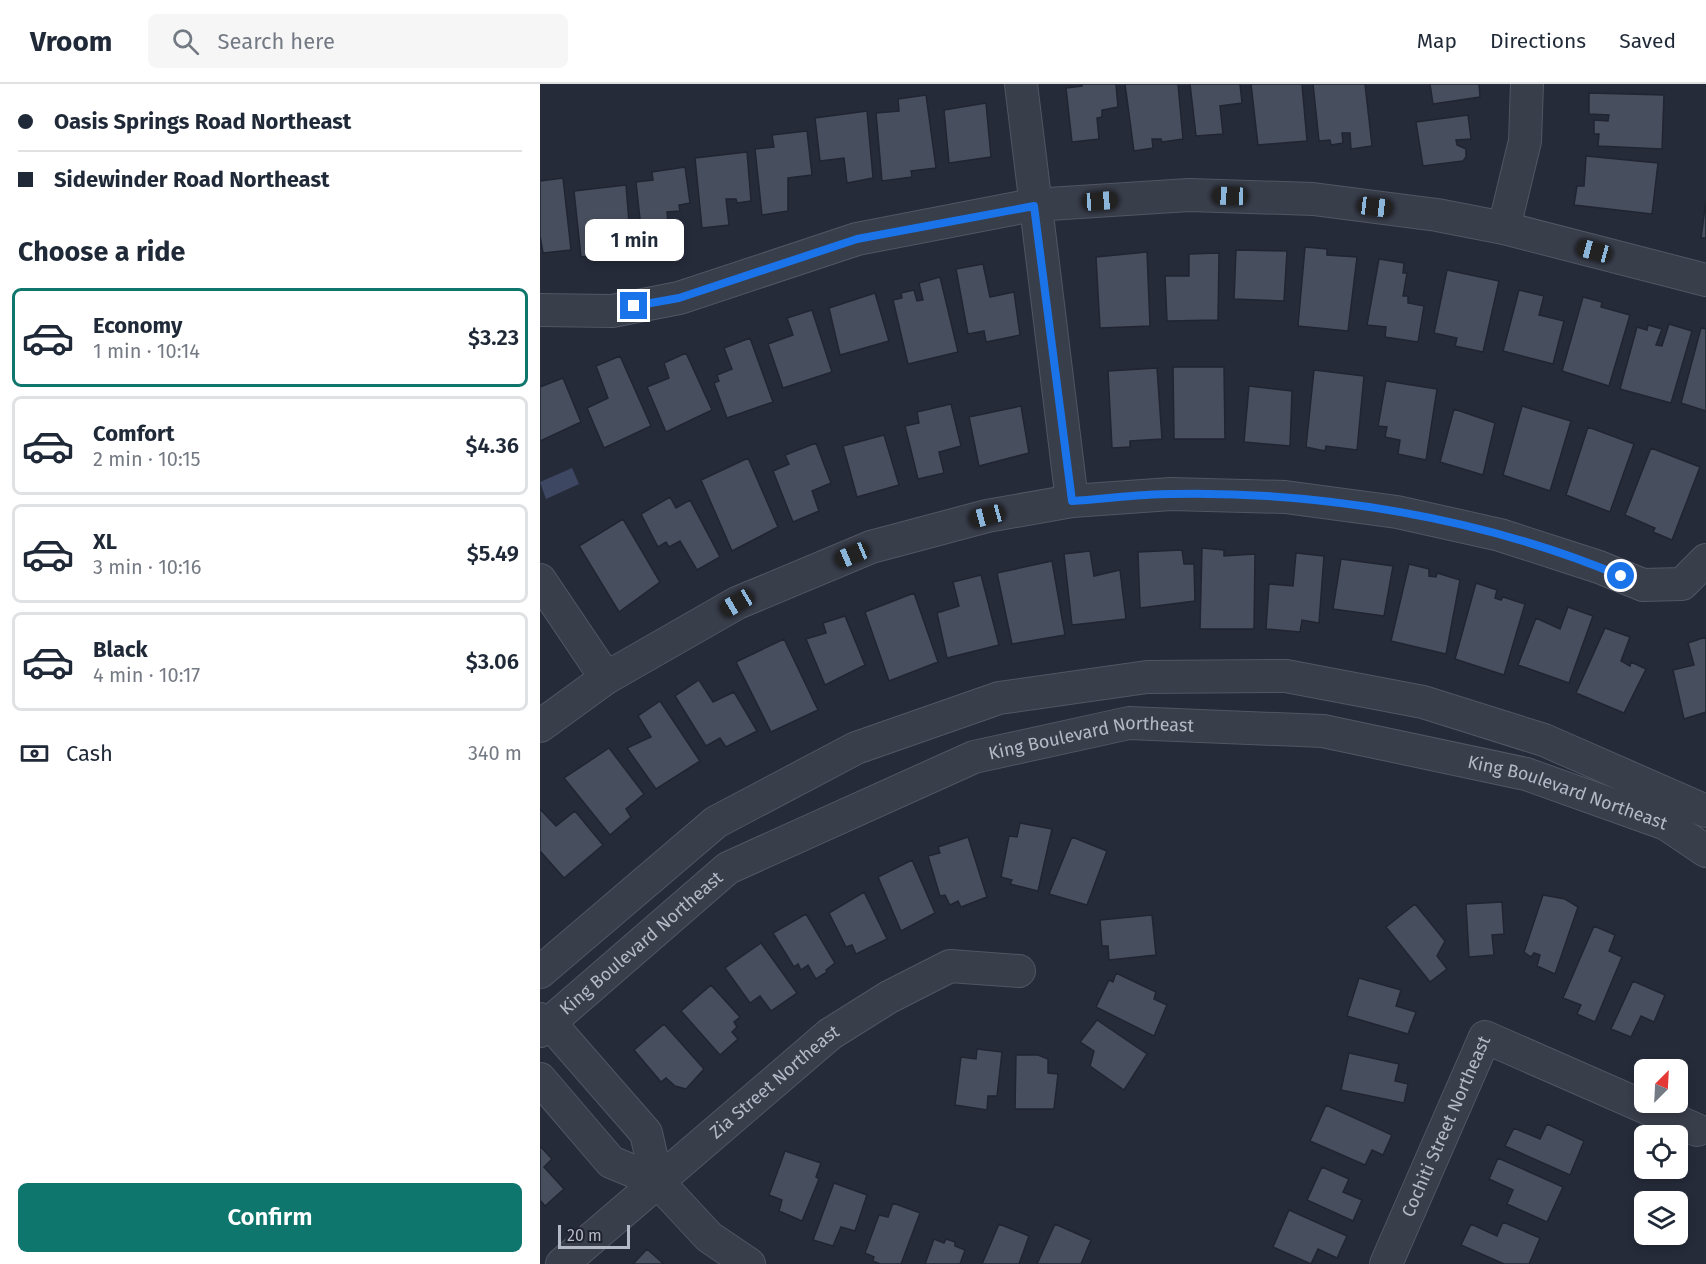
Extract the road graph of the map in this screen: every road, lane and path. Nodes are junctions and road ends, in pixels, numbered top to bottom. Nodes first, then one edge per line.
1 (1021, 84) edge
2 (1527, 84) edge
3 (1034, 206) junction
4 (1504, 228) junction
5 (1706, 280) edge
6 (540, 310) edge
7 (1072, 501) junction
8 (1706, 560) edge
9 (540, 580) edge
10 (606, 678) junction
11 (540, 726) edge
12 (1706, 811) edge
13 (1706, 851) edge
14 (1019, 971) dead end
15 (540, 972) edge
16 (543, 1024) edge
17 (540, 1079) edge
18 (1703, 1118) edge
19 (657, 1181) junction
20 (562, 1264) edge
21 (749, 1264) edge
22 (1386, 1264) edge

1 - 3 street
2 - 4 street
3 - 4 street
3 - 6 street
3 - 7 street
4 - 5 street
7 - 8 street
7 - 10 street
9 - 10 street
10 - 11 street
12 - 15 street, King Boulevard Northeast
13 - 16 street, King Boulevard Northeast
14 - 19 street, Zia Street Northeast
16 - 19 street
17 - 19 street
18 - 22 street, Cochiti Street Northeast
19 - 20 street, Zia Street Northeast
19 - 21 street

